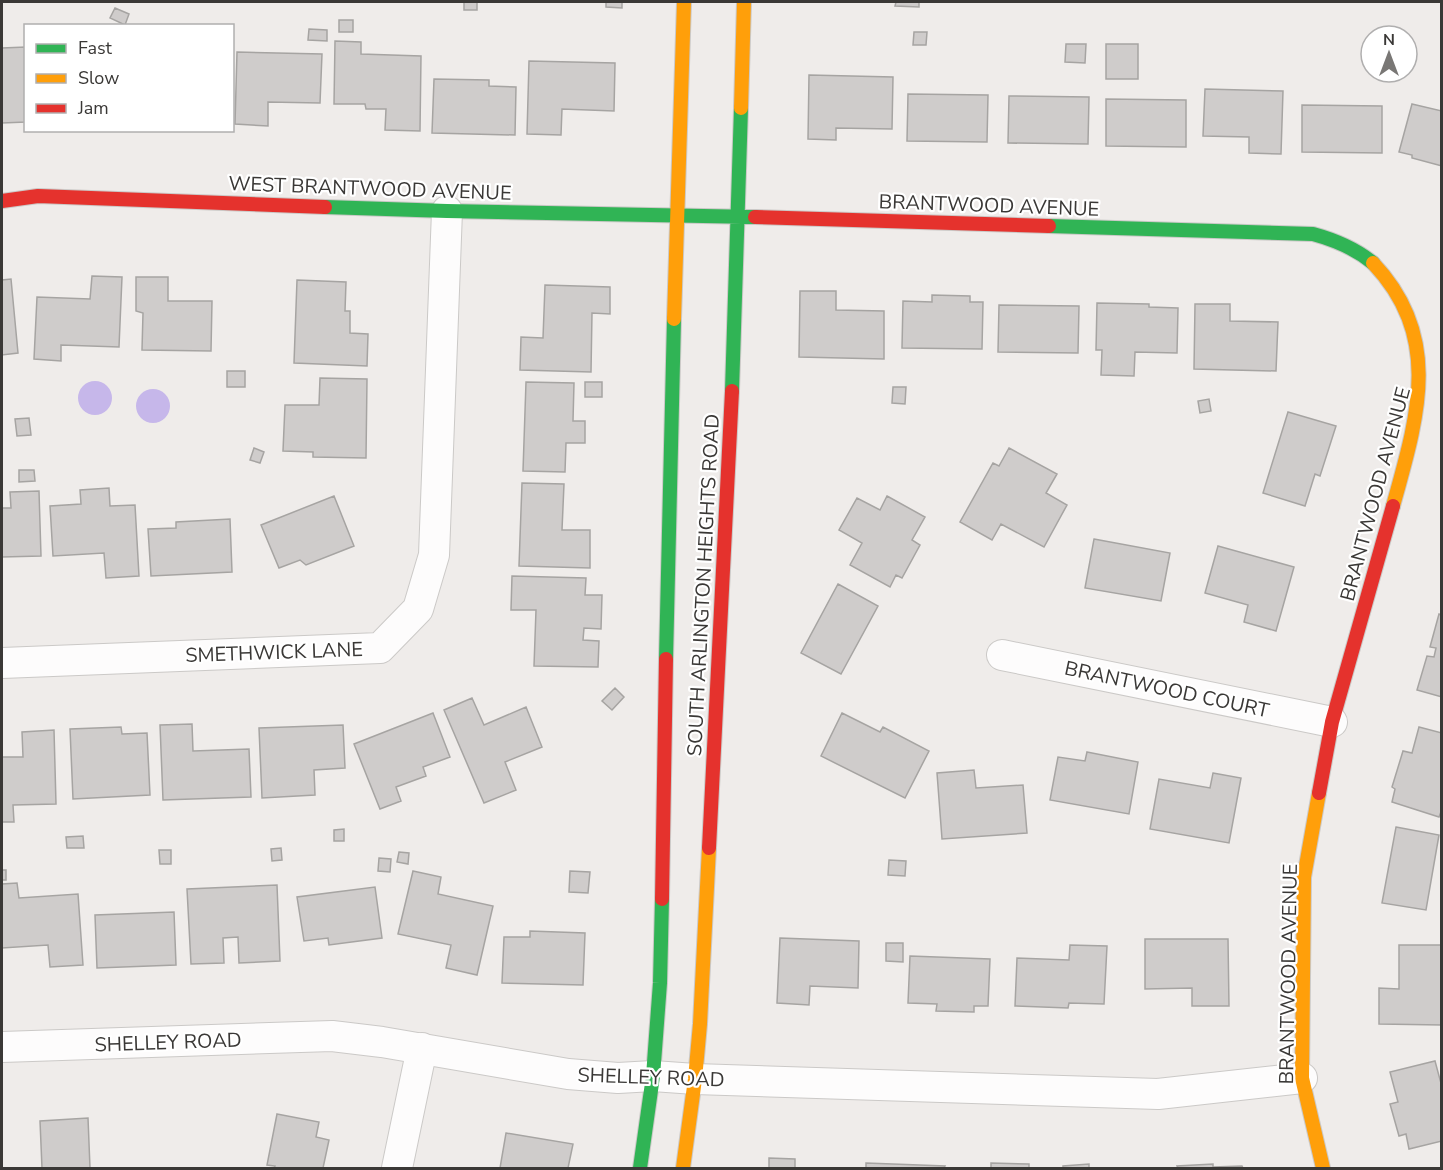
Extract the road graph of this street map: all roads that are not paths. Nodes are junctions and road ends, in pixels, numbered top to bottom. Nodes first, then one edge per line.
1 (684, 2) edge
2 (744, 2) edge
3 (2, 201) edge
4 (447, 211) junction
5 (677, 216) junction
6 (738, 217) junction
7 (1002, 655) dead end
8 (2, 663) edge
9 (1332, 722) junction
10 (2, 1047) edge
11 (422, 1048) junction
12 (653, 1076) junction
13 (1302, 1078) junction
14 (695, 1079) junction
15 (397, 1168) edge
16 (640, 1168) edge
17 (683, 1168) edge
18 (1323, 1168) edge

1 - 5 main road, SOUTH ARLINGTON HEIGHTS ROAD
2 - 6 main road, SOUTH ARLINGTON HEIGHTS ROAD
3 - 4 main road, WEST BRANTWOOD AVENUE
4 - 5 main road, WEST BRANTWOOD AVENUE
4 - 8 street, SMETHWICK LANE
5 - 6 main road, WEST BRANTWOOD AVENUE
5 - 12 main road, SOUTH ARLINGTON HEIGHTS ROAD
6 - 9 main road, BRANTWOOD AVENUE
6 - 14 main road, SOUTH ARLINGTON HEIGHTS ROAD
7 - 9 street, BRANTWOOD COURT
9 - 13 main road, BRANTWOOD AVENUE
10 - 11 street, SHELLEY ROAD
11 - 12 street, SHELLEY ROAD
11 - 15 street
12 - 14 street, SHELLEY ROAD
12 - 16 main road, SOUTH ARLINGTON HEIGHTS ROAD
13 - 14 street, SHELLEY ROAD
13 - 18 main road, BRANTWOOD AVENUE
14 - 17 main road, SOUTH ARLINGTON HEIGHTS ROAD

